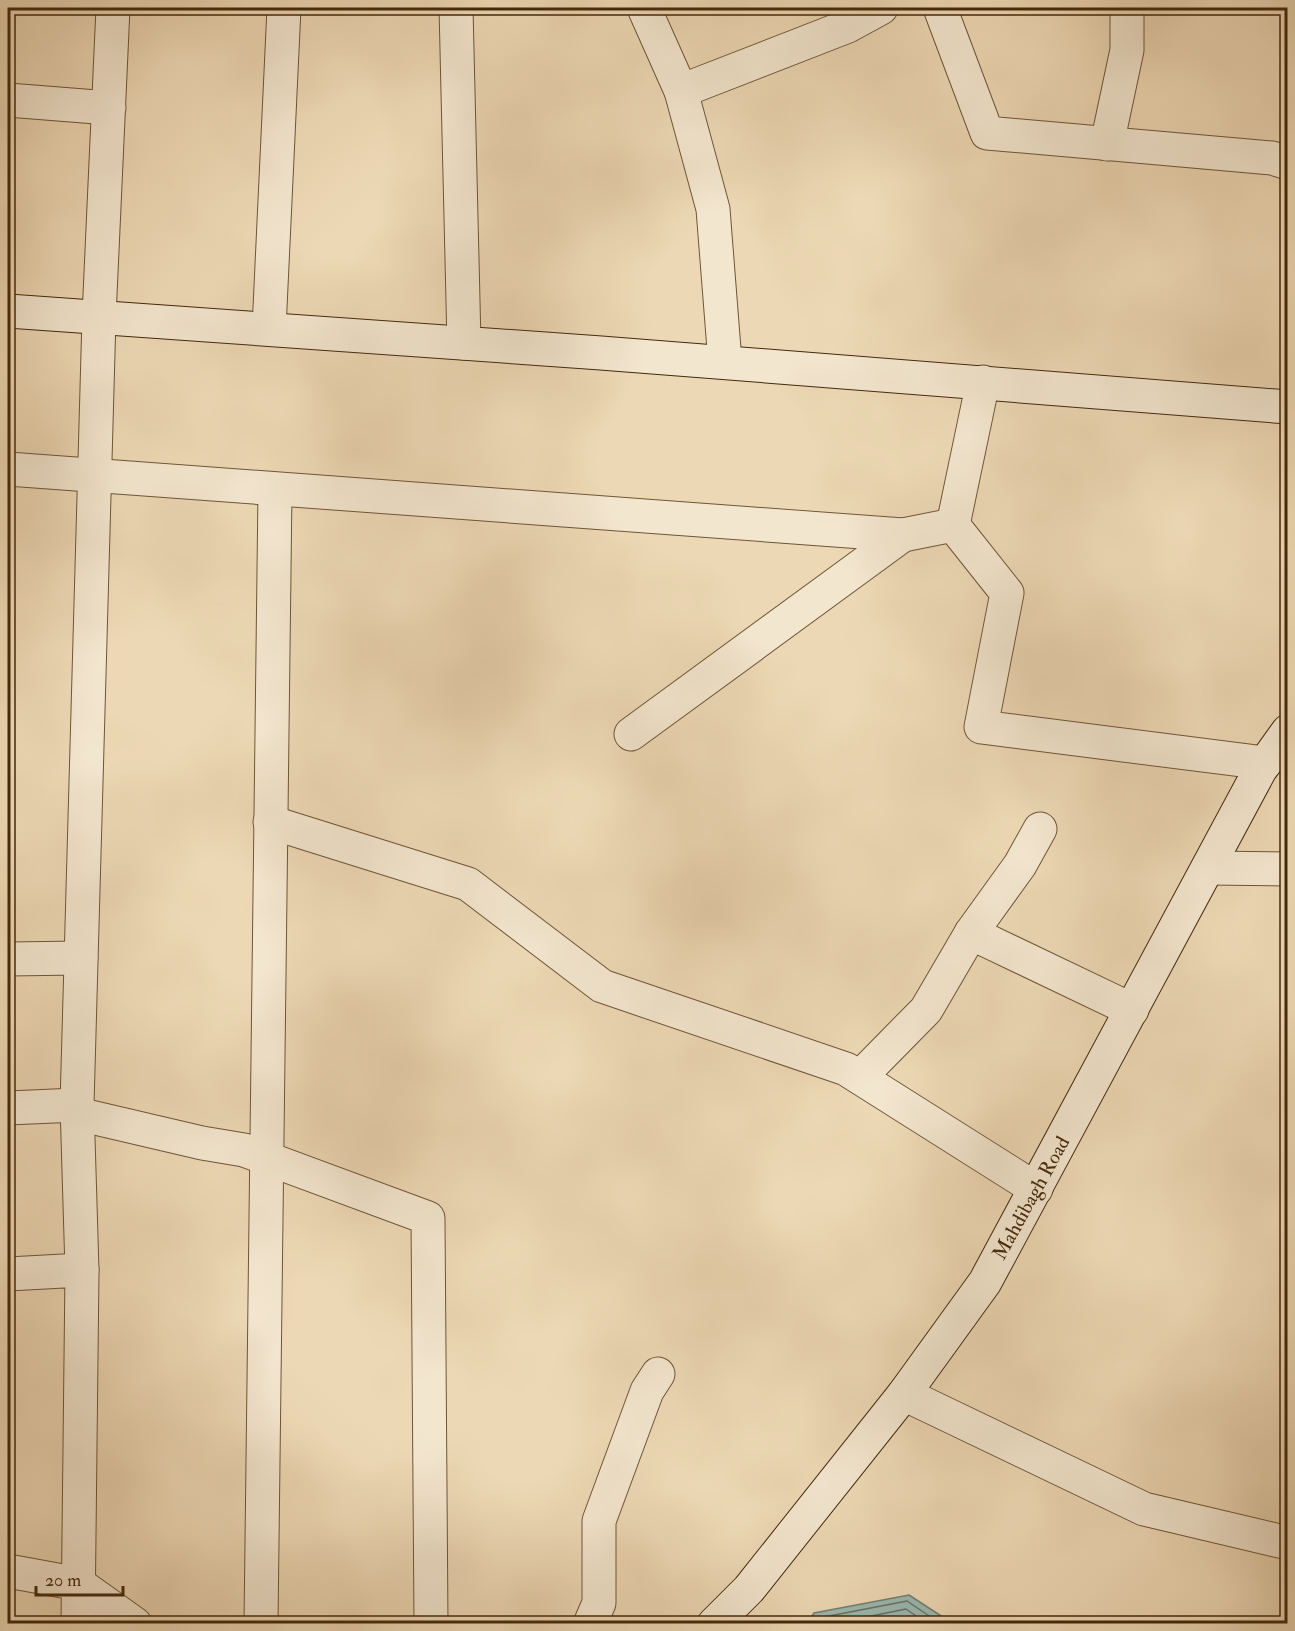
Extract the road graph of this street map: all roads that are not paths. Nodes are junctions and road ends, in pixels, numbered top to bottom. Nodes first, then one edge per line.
1 (113, 8) edge
2 (284, 8) edge
3 (456, 8) edge
4 (644, 8) edge
5 (881, 8) edge
6 (940, 8) edge
7 (1127, 8) edge
8 (681, 91) junction
9 (8, 100) edge
10 (109, 108) junction
11 (1107, 144) junction
12 (1287, 163) edge
13 (8, 311) edge
14 (99, 317) junction
15 (269, 329) junction
16 (464, 343) junction
17 (725, 362) junction
18 (983, 382) junction
19 (1287, 407) edge
20 (8, 470) edge
21 (95, 477) junction
22 (274, 490) junction
23 (953, 525) junction
24 (903, 535) junction
25 (1287, 731) edge
26 (631, 734) dead end
27 (1265, 763) junction
28 (270, 822) junction
29 (1040, 829) dead end
30 (1208, 868) junction
31 (1287, 869) edge
32 (971, 933) junction
33 (81, 958) junction
34 (8, 959) edge
35 (1132, 1010) junction
36 (860, 1077) junction
37 (8, 1108) edge
38 (78, 1110) junction
39 (266, 1158) junction
40 (1036, 1189) junction
41 (82, 1270) junction
42 (8, 1274) edge
43 (658, 1374) dead end
44 (904, 1394) junction
45 (1287, 1543) edge
46 (8, 1571) edge
47 (79, 1584) junction
48 (78, 1623) edge
49 (135, 1623) edge
50 (261, 1623) edge
51 (431, 1623) edge
52 (590, 1623) edge
53 (714, 1623) edge

1 - 10 street
2 - 15 street
3 - 16 street
4 - 8 street
5 - 8 street
6 - 11 street
7 - 11 street
8 - 17 street
9 - 10 street
10 - 14 street
11 - 12 street
13 - 14 street
14 - 15 street
14 - 21 street
15 - 16 street
16 - 17 street
17 - 18 street
18 - 19 street
18 - 23 street
20 - 21 street
21 - 22 street
21 - 33 street
22 - 24 street
22 - 28 street
23 - 24 street
23 - 27 street
24 - 26 street
25 - 27 street, Mahdibagh Road
27 - 30 street, Mahdibagh Road
28 - 36 street
28 - 39 street
29 - 32 street
30 - 31 street
30 - 35 street, Mahdibagh Road
32 - 35 street
32 - 36 street
33 - 34 street
33 - 38 street
35 - 40 street, Mahdibagh Road
36 - 40 street
37 - 38 street
38 - 39 street
38 - 41 street
39 - 50 street
39 - 51 street
40 - 44 street, Mahdibagh Road
41 - 42 street
41 - 47 street
43 - 52 street
44 - 45 street
44 - 53 street, Mahdibagh Road
46 - 47 street
47 - 48 street
47 - 49 street

